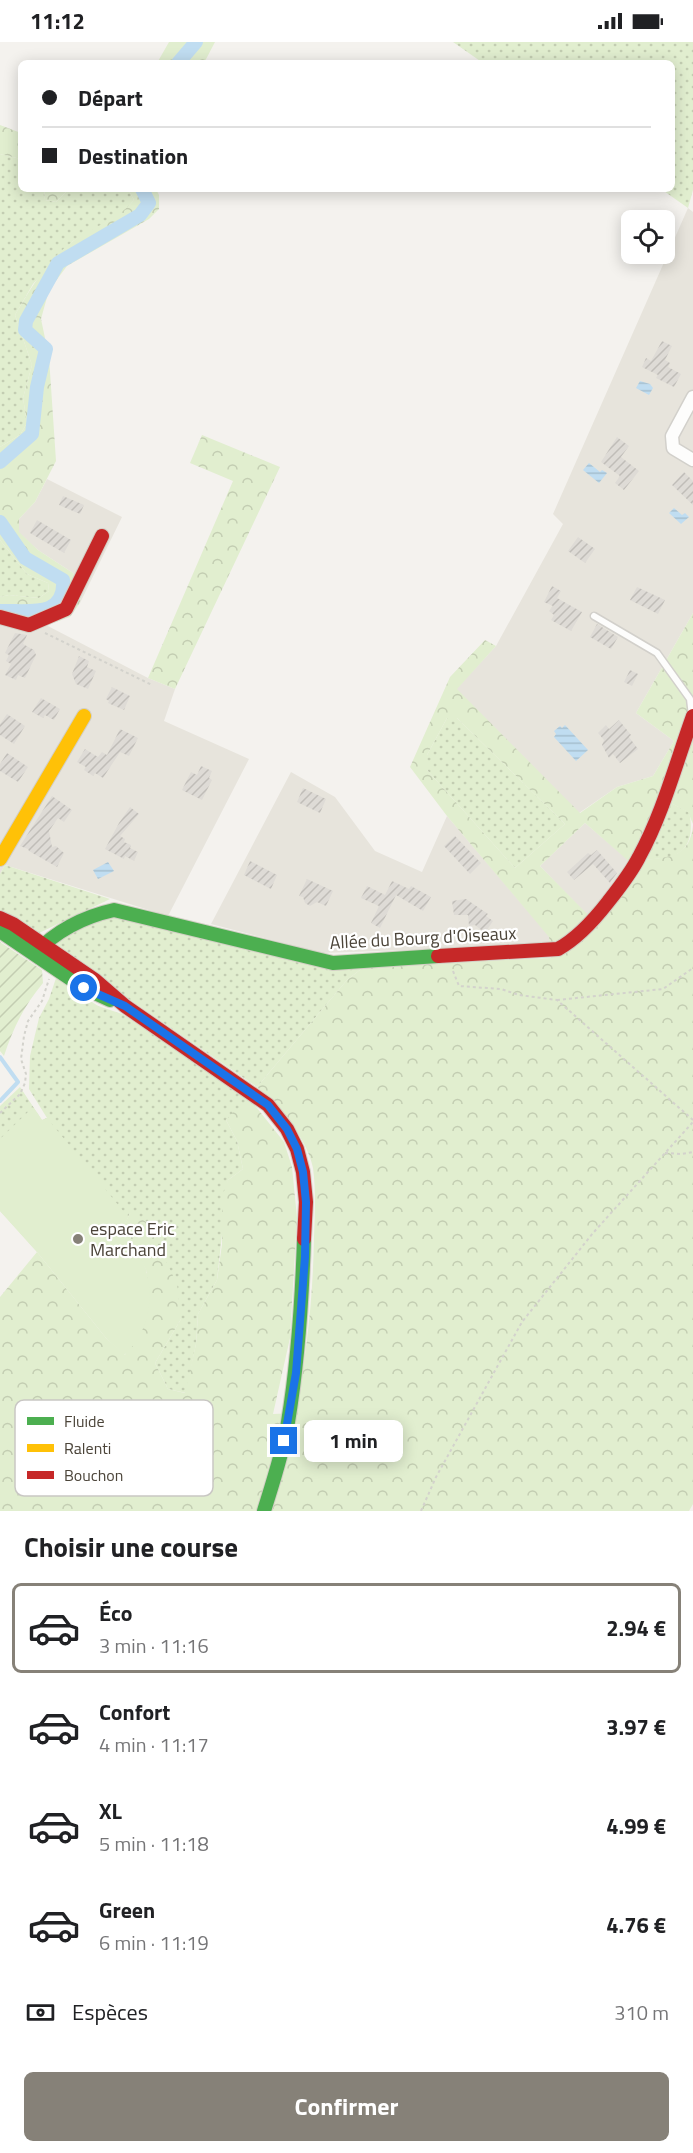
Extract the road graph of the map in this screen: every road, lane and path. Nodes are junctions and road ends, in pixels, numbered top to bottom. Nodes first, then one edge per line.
1 (693, 397) edge
2 (693, 460) edge
3 (102, 536) dead end
4 (594, 615) dead end
5 (0, 617) edge
6 (29, 625) junction
7 (152, 685) dead end
8 (84, 716) dead end
9 (693, 718) edge
10 (0, 859) edge
11 (0, 918) edge
12 (0, 931) edge
13 (38, 949) junction
14 (440, 957) junction
15 (54, 968) junction
16 (693, 968) edge
17 (557, 1000) junction
18 (125, 1006) junction
19 (0, 1113) edge
20 (693, 1121) edge
21 (693, 1152) edge
22 (665, 1153) junction
23 (264, 1511) edge
24 (421, 1511) edge

1 - 2 street
3 - 6 street
4 - 9 lane
5 - 6 street
6 - 7 path
8 - 10 street
9 - 14 street, Allée du Bourg d'Oiseaux
11 - 13 street
12 - 13 street
13 - 14 street, Allée du Bourg d'Oiseaux
13 - 15 street
13 - 18 street
14 - 17 path
15 - 18 street
15 - 19 path
16 - 17 path
17 - 20 path
18 - 23 street
20 - 22 path
21 - 22 path
22 - 24 path

